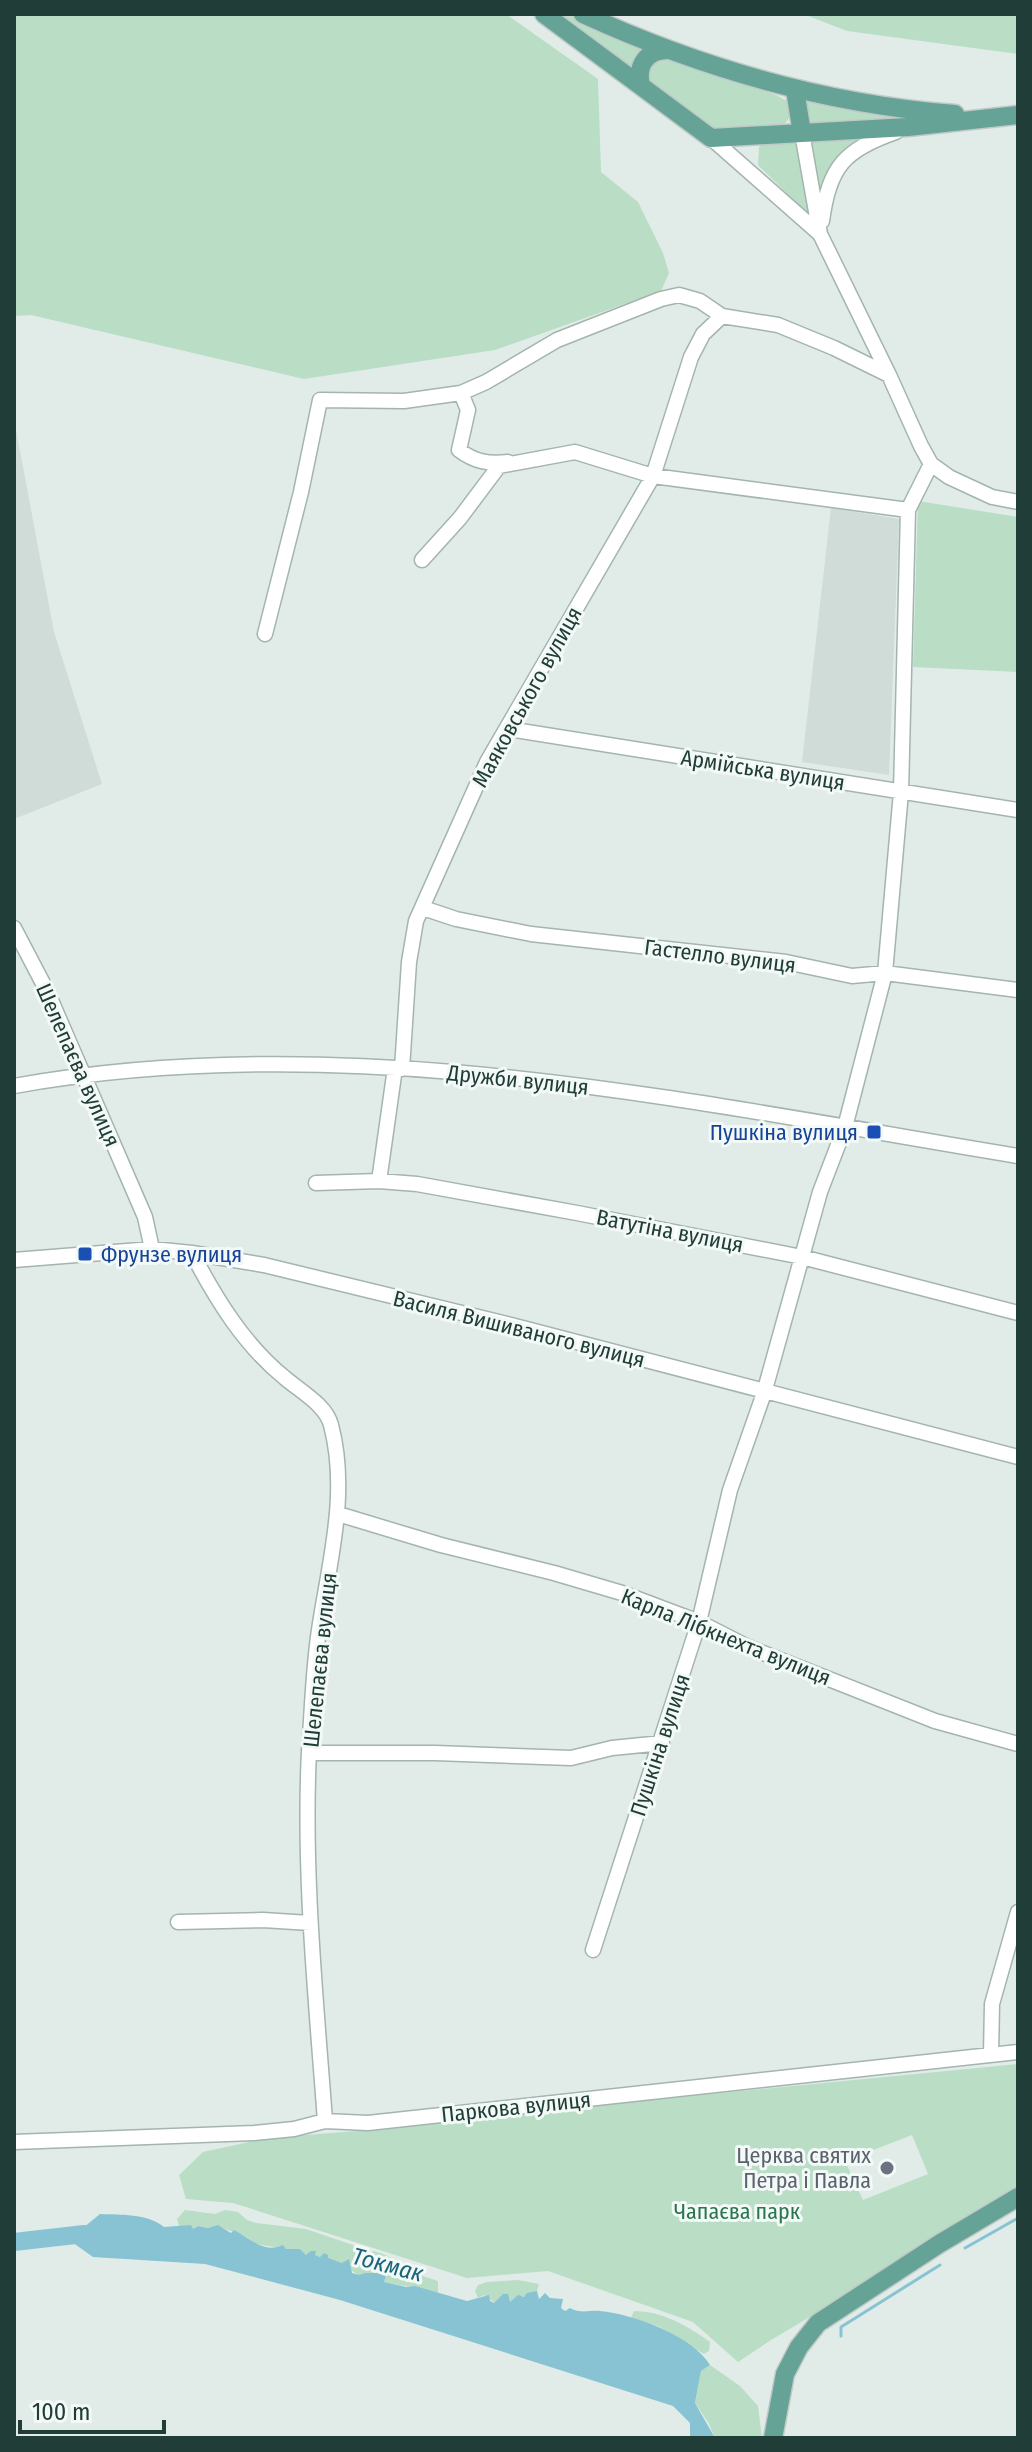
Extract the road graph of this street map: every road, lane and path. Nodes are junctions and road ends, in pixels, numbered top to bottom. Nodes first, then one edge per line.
1 (544, 14) edge
2 (583, 14) edge
3 (668, 50) junction
4 (641, 85) junction
5 (795, 90) junction
6 (1018, 115) edge
7 (997, 117) junction
8 (908, 127) junction
9 (802, 133) junction
10 (711, 138) junction
11 (820, 234) junction
12 (722, 316) junction
13 (889, 375) junction
14 (461, 393) junction
15 (523, 460) junction
16 (931, 464) junction
17 (653, 476) junction
18 (1018, 502) edge
19 (908, 510) junction
20 (422, 560) dead end
21 (265, 634) dead end
22 (508, 729) junction
23 (901, 792) junction
24 (1018, 810) edge
25 (423, 908) junction
26 (14, 928) edge
27 (885, 973) junction
28 (1018, 990) edge
29 (399, 1068) junction
30 (83, 1074) junction
31 (14, 1086) edge
32 (845, 1127) junction
33 (1018, 1156) edge
34 (379, 1181) junction
35 (316, 1183) dead end
36 (152, 1249) junction
37 (192, 1253) junction
38 (802, 1257) junction
39 (14, 1260) edge
40 (1018, 1313) edge
41 (764, 1393) junction
42 (1018, 1457) edge
43 (338, 1514) junction
44 (699, 1622) junction
45 (662, 1743) junction
46 (1018, 1744) edge
47 (309, 1753) junction
48 (1018, 1912) edge
49 (178, 1922) dead end
50 (310, 1923) junction
51 (593, 1950) dead end
52 (1018, 2052) edge
53 (991, 2055) junction
54 (325, 2121) junction
55 (14, 2142) edge
56 (1018, 2197) edge
57 (773, 2438) edge

1 - 4 main road
2 - 3 main road
3 - 4 main road
3 - 5 main road
4 - 10 main road
5 - 7 main road
5 - 9 main road
6 - 7 main road
7 - 8 main road
8 - 9 main road
8 - 11 street
9 - 10 main road
9 - 11 street
10 - 11 street
11 - 13 street
12 - 13 street
12 - 14 street
12 - 17 street, Маяковського вулиця
13 - 16 street
14 - 15 street
14 - 21 street
15 - 17 street
15 - 20 street
16 - 18 street
16 - 19 street, Пушкіна вулиця
17 - 19 street
17 - 22 street, Маяковського вулиця
19 - 23 street, Пушкіна вулиця
22 - 23 street, Армійська вулиця
22 - 25 street, Маяковського вулиця
23 - 24 street, Армійська вулиця
23 - 27 street, Пушкіна вулиця
25 - 27 street, Гастелло вулиця
25 - 29 street, Маяковського вулиця
26 - 30 street, Шелепаєва вулиця
27 - 28 street, Гастелло вулиця
27 - 32 street, Пушкіна вулиця
29 - 30 street, Дружби вулиця
29 - 32 street, Дружби вулиця
29 - 34 street, Маяковського вулиця
30 - 31 street, Дружби вулиця
30 - 36 street, Шелепаєва вулиця
32 - 33 street, Дружби вулиця
32 - 38 street, Пушкіна вулиця
34 - 35 street, Ватутіна вулиця
34 - 38 street, Ватутіна вулиця
36 - 37 street, Василя Вишиваного вулиця
36 - 39 street, Василя Вишиваного вулиця
37 - 41 street, Василя Вишиваного вулиця
37 - 43 street, Шелепаєва вулиця
38 - 40 street, Ватутіна вулиця
38 - 41 street, Пушкіна вулиця
41 - 42 street, Василя Вишиваного вулиця
41 - 44 street, Пушкіна вулиця
43 - 44 street, Карла Лібкнехта вулиця
43 - 47 street, Шелепаєва вулиця
44 - 45 street, Пушкіна вулиця
44 - 46 street, Карла Лібкнехта вулиця
45 - 47 street
45 - 51 street, Пушкіна вулиця
47 - 50 street, Шелепаєва вулиця
48 - 53 street
49 - 50 street
50 - 54 street, Шелепаєва вулиця
52 - 53 street, Паркова вулиця
53 - 54 street, Паркова вулиця
54 - 55 street, Паркова вулиця
56 - 57 main road

